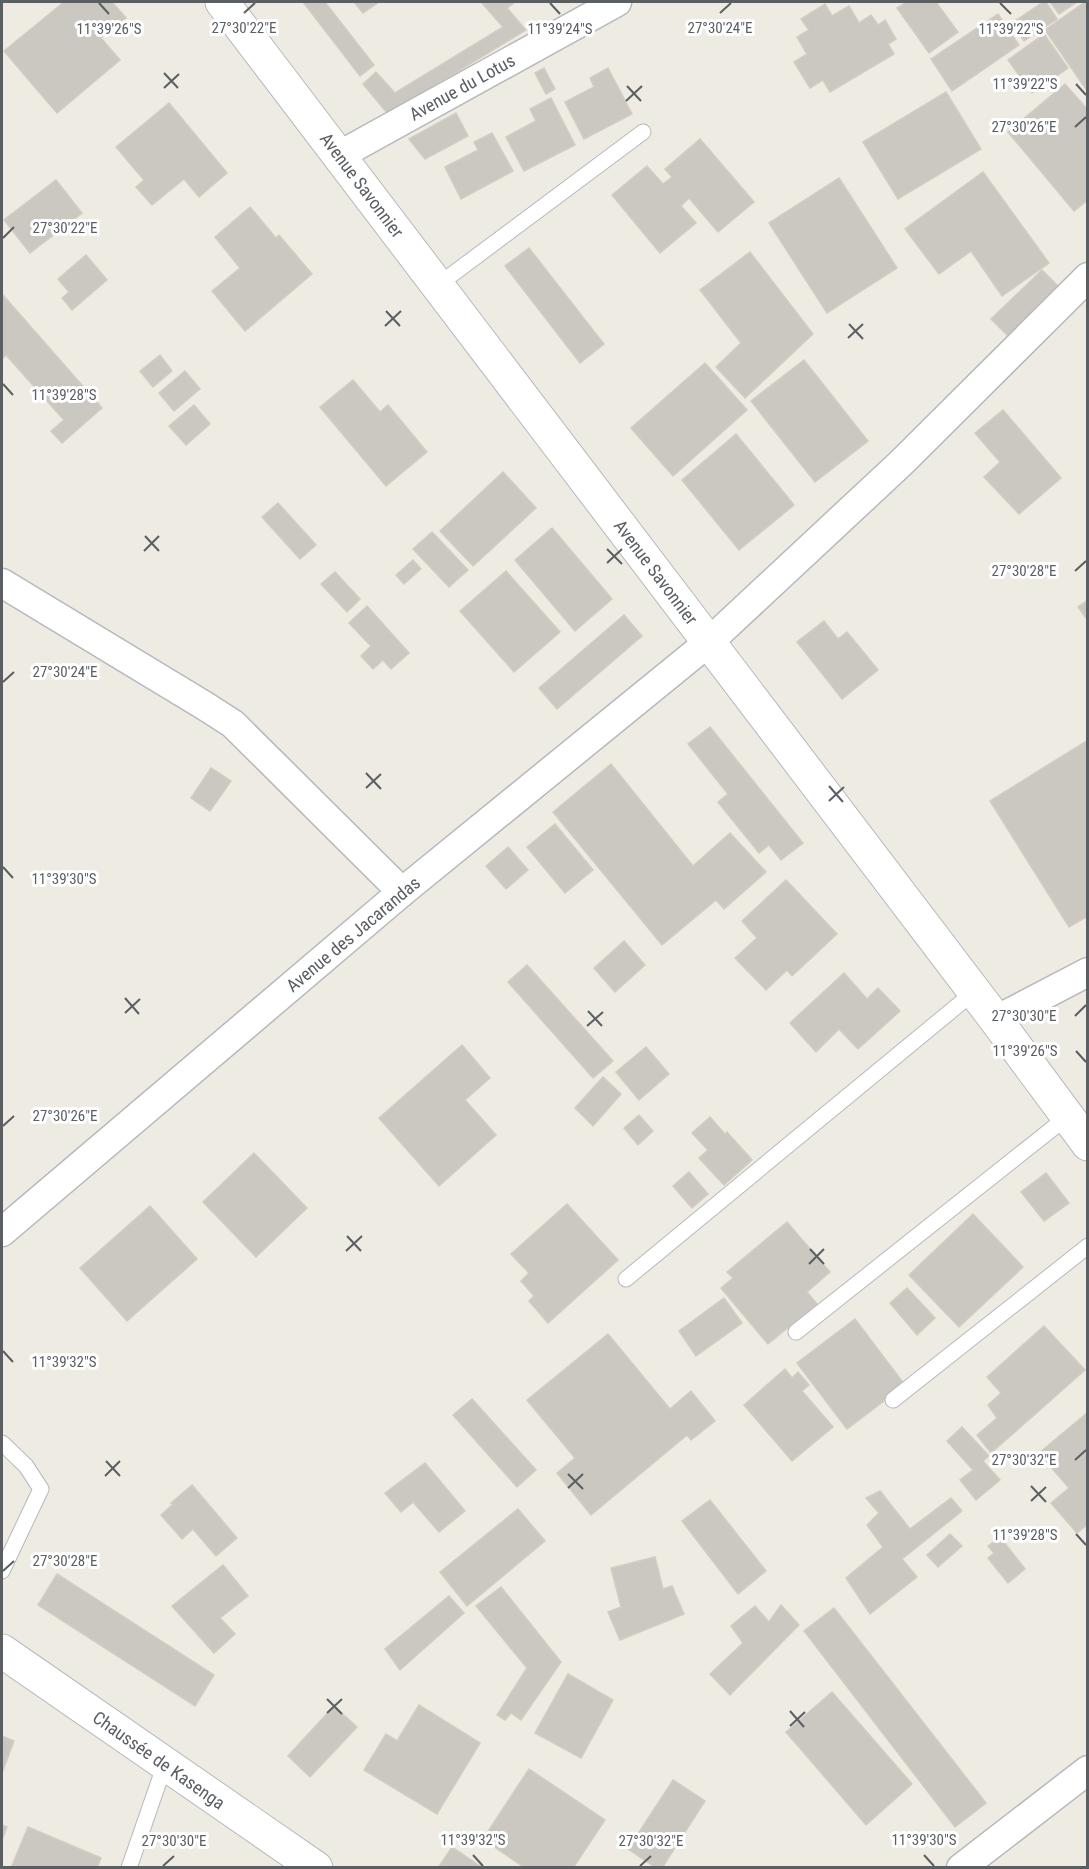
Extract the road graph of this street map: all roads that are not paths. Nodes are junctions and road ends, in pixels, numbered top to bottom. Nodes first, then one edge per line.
1 (222, 2) edge
2 (617, 2) edge
3 (643, 132) dead end
4 (340, 155) junction
5 (1088, 277) edge
6 (438, 285) junction
7 (2, 583) edge
8 (709, 642) junction
9 (402, 892) junction
10 (1088, 972) edge
11 (974, 992) junction
12 (996, 1020) junction
13 (1067, 1117) junction
14 (1088, 1144) edge
15 (2, 1232) edge
16 (1088, 1246) edge
17 (626, 1280) dead end
18 (796, 1332) dead end
19 (893, 1400) dead end
20 (2, 1443) edge
21 (2, 1571) edge
22 (2, 1652) edge
23 (165, 1764) junction
24 (1088, 1770) edge
25 (129, 1868) edge
26 (316, 1868) edge
27 (961, 1868) edge

1 - 4 street, Avenue Savonnier
2 - 4 street, Avenue du Lotus
3 - 6 lane
4 - 6 street, Avenue Savonnier
5 - 8 street, Avenue des Jacarandas
6 - 8 street, Avenue Savonnier
7 - 9 street
8 - 9 street, Avenue des Jacarandas
8 - 11 street, Avenue Savonnier
9 - 15 street, Avenue des Jacarandas
10 - 12 street
11 - 12 street, Avenue Savonnier
11 - 17 lane
12 - 13 street, Avenue Savonnier
13 - 14 street, Avenue Savonnier
13 - 18 lane
16 - 19 lane
20 - 21 lane
22 - 23 street, Chaussée de Kasenga
23 - 25 lane
23 - 26 street, Chaussée de Kasenga
24 - 27 street

